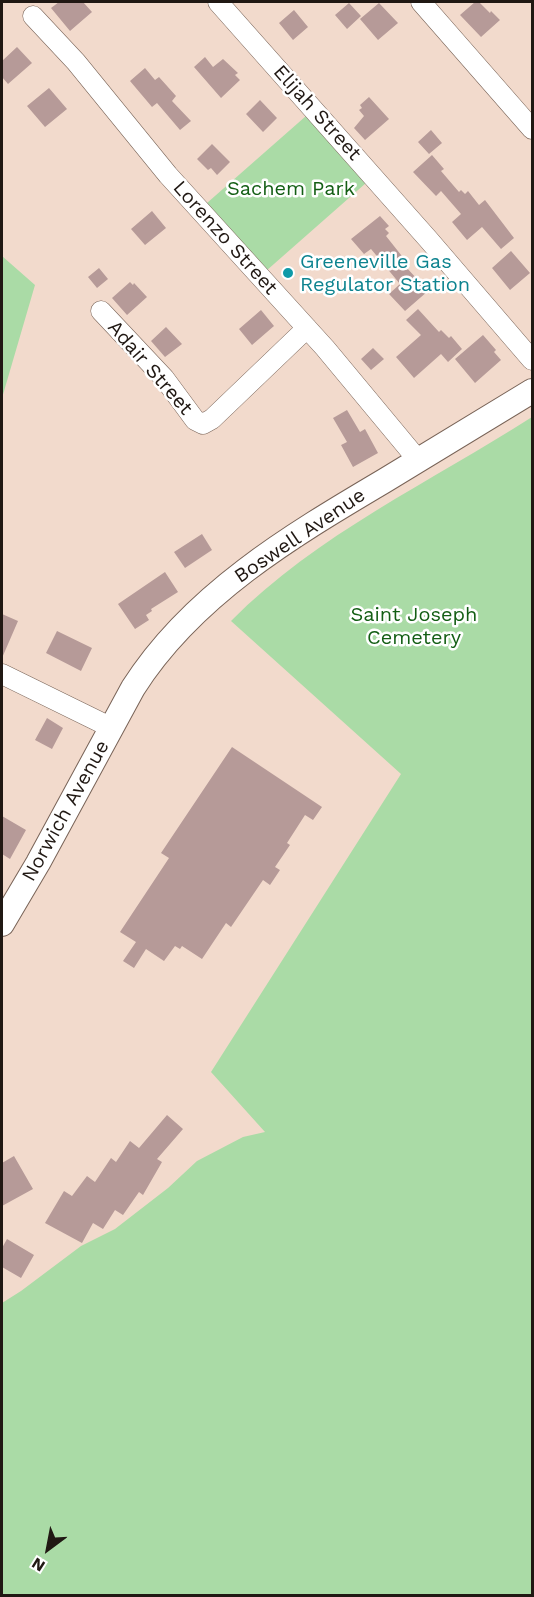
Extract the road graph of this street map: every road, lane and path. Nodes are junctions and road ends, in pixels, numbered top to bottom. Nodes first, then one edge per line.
1 (218, 2) edge
2 (421, 2) edge
3 (33, 16) dead end
4 (532, 129) edge
5 (101, 310) dead end
6 (307, 328) junction
7 (532, 360) edge
8 (532, 391) edge
9 (418, 460) junction
10 (2, 674) edge
11 (112, 728) junction
12 (2, 924) edge

1 - 7 street, Elijah Street
2 - 4 street
3 - 6 street, Lorenzo Street
5 - 6 street, Adair Street
6 - 9 street, Lorenzo Street
8 - 9 main road, Boswell Avenue
9 - 11 main road, Boswell Avenue
10 - 11 street
11 - 12 main road, Norwich Avenue

